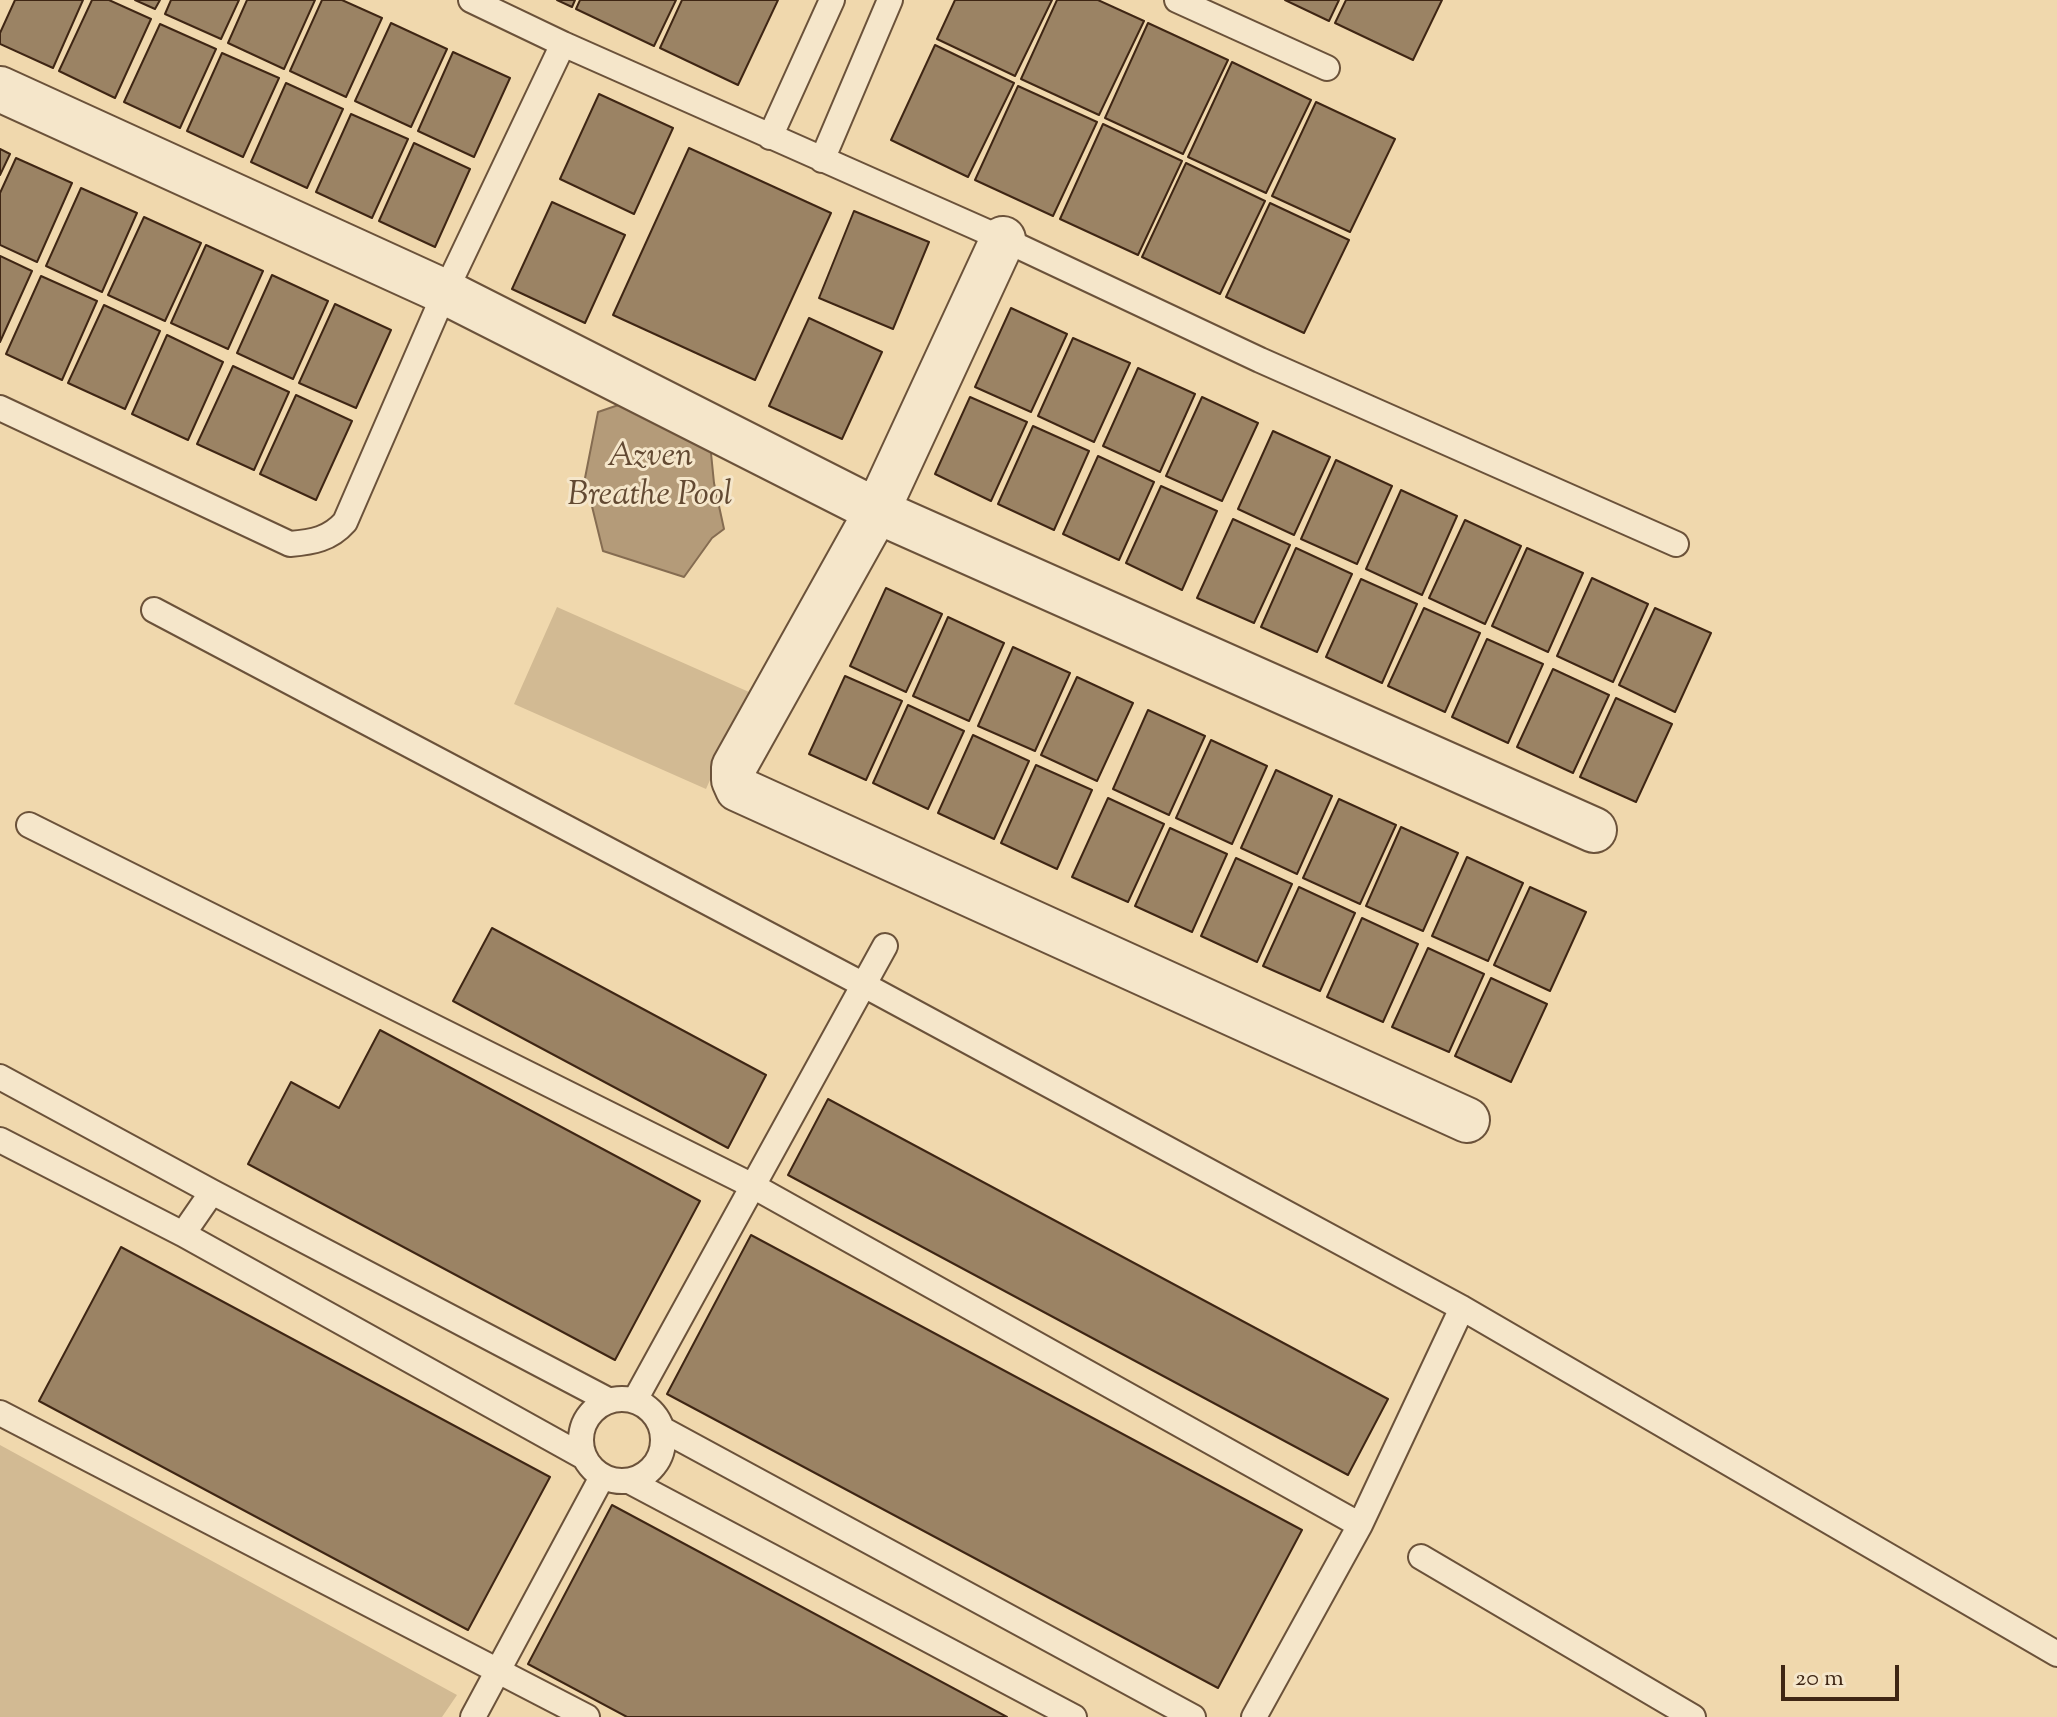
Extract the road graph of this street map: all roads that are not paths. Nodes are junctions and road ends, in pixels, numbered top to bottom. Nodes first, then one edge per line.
1 (471, 0) edge
2 (832, 0) edge
3 (890, 0) edge
4 (1177, 0) edge
5 (563, 44) junction
6 (1327, 68) dead end
7 (0, 89) edge
8 (770, 137) junction
9 (822, 160) junction
10 (1003, 239) junction
11 (445, 292) junction
12 (0, 408) edge
13 (877, 511) junction
14 (1676, 544) dead end
15 (154, 610) dead end
16 (29, 825) dead end
17 (1594, 830) dead end
18 (885, 946) dead end
19 (864, 985) junction
20 (0, 1077) edge
21 (1467, 1120) dead end
22 (0, 1140) edge
23 (753, 1186) junction
24 (212, 1192) junction
25 (183, 1234) junction
26 (1462, 1308) junction
27 (608, 1400) junction
28 (635, 1400) junction
29 (0, 1413) edge
30 (662, 1429) junction
31 (584, 1457) junction
32 (602, 1477) junction
33 (629, 1481) junction
34 (1360, 1525) junction
35 (1421, 1557) dead end
36 (2057, 1654) edge
37 (500, 1670) junction
38 (473, 1717) edge
39 (587, 1717) edge
40 (1074, 1717) edge
41 (1193, 1717) edge
42 (1254, 1717) edge
43 (1693, 1717) edge

1 - 5 lane
2 - 8 lane
3 - 9 lane
4 - 6 lane
5 - 8 lane
5 - 11 lane
7 - 11 street
8 - 9 lane
9 - 10 lane
10 - 13 street
10 - 14 lane
11 - 12 lane
11 - 13 street
13 - 17 street
13 - 21 street
15 - 19 lane
16 - 23 lane
18 - 19 lane
19 - 23 lane
19 - 26 lane
20 - 24 lane
22 - 25 lane
23 - 28 lane
23 - 34 lane
24 - 25 lane
24 - 27 lane
25 - 31 lane
26 - 34 lane
26 - 36 lane
27 - 28 lane
27 - 31 lane
28 - 30 lane
29 - 37 lane
30 - 33 lane
30 - 41 lane
31 - 32 lane
32 - 33 lane
32 - 37 lane
33 - 40 lane
34 - 42 lane
35 - 43 lane
37 - 38 lane
37 - 39 lane

